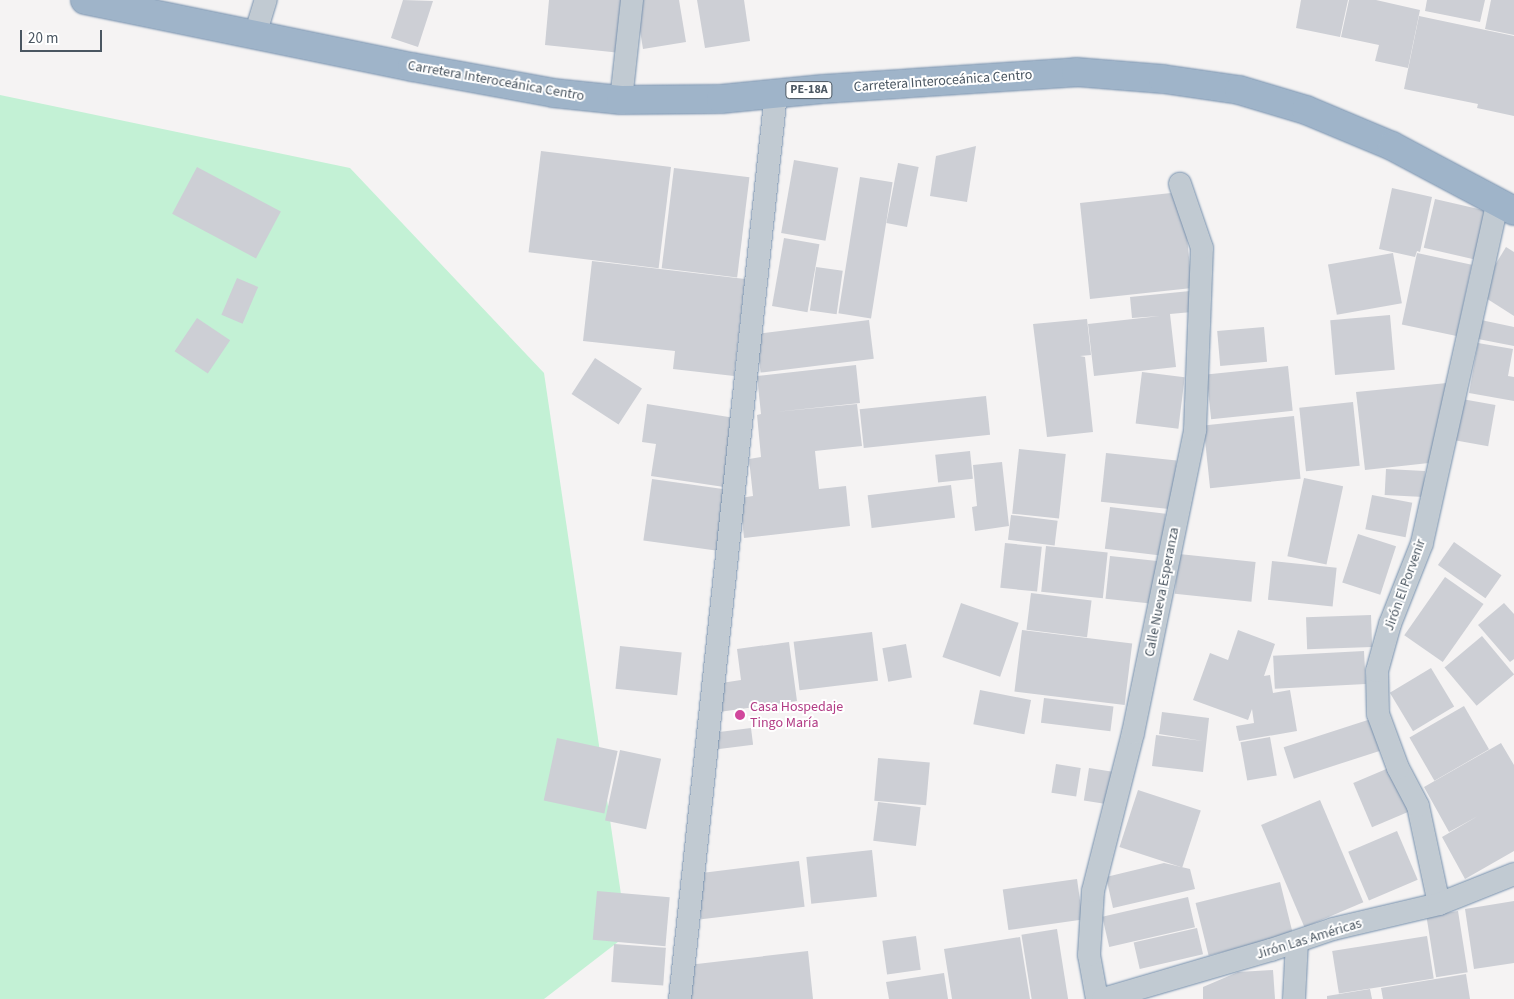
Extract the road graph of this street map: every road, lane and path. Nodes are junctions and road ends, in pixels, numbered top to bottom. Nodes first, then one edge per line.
1 (85, 0) edge
2 (266, 0) edge
3 (632, 0) edge
4 (255, 35) junction
5 (776, 93) junction
6 (621, 100) junction
7 (1180, 184) dead end
8 (1506, 206) edge
9 (1514, 874) edge
10 (1439, 904) junction
11 (1297, 942) junction
12 (680, 999) edge
13 (1097, 999) edge
14 (1103, 999) edge
15 (1294, 999) edge

1 - 4 highway, Carretera Interoceánica Centro / PE-18A
2 - 4 street
3 - 6 street
4 - 6 highway, Carretera Interoceánica Centro / PE-18A
5 - 6 highway, Carretera Interoceánica Centro / PE-18A
5 - 8 highway, Carretera Interoceánica Centro / PE-18A
5 - 12 street
7 - 13 street, Calle Nueva Esperanza
8 - 10 street, Jirón El Porvenir
9 - 10 street, Jirón Las Américas
10 - 11 street, Jirón Las Américas
11 - 14 street, Jirón Las Américas
11 - 15 street

